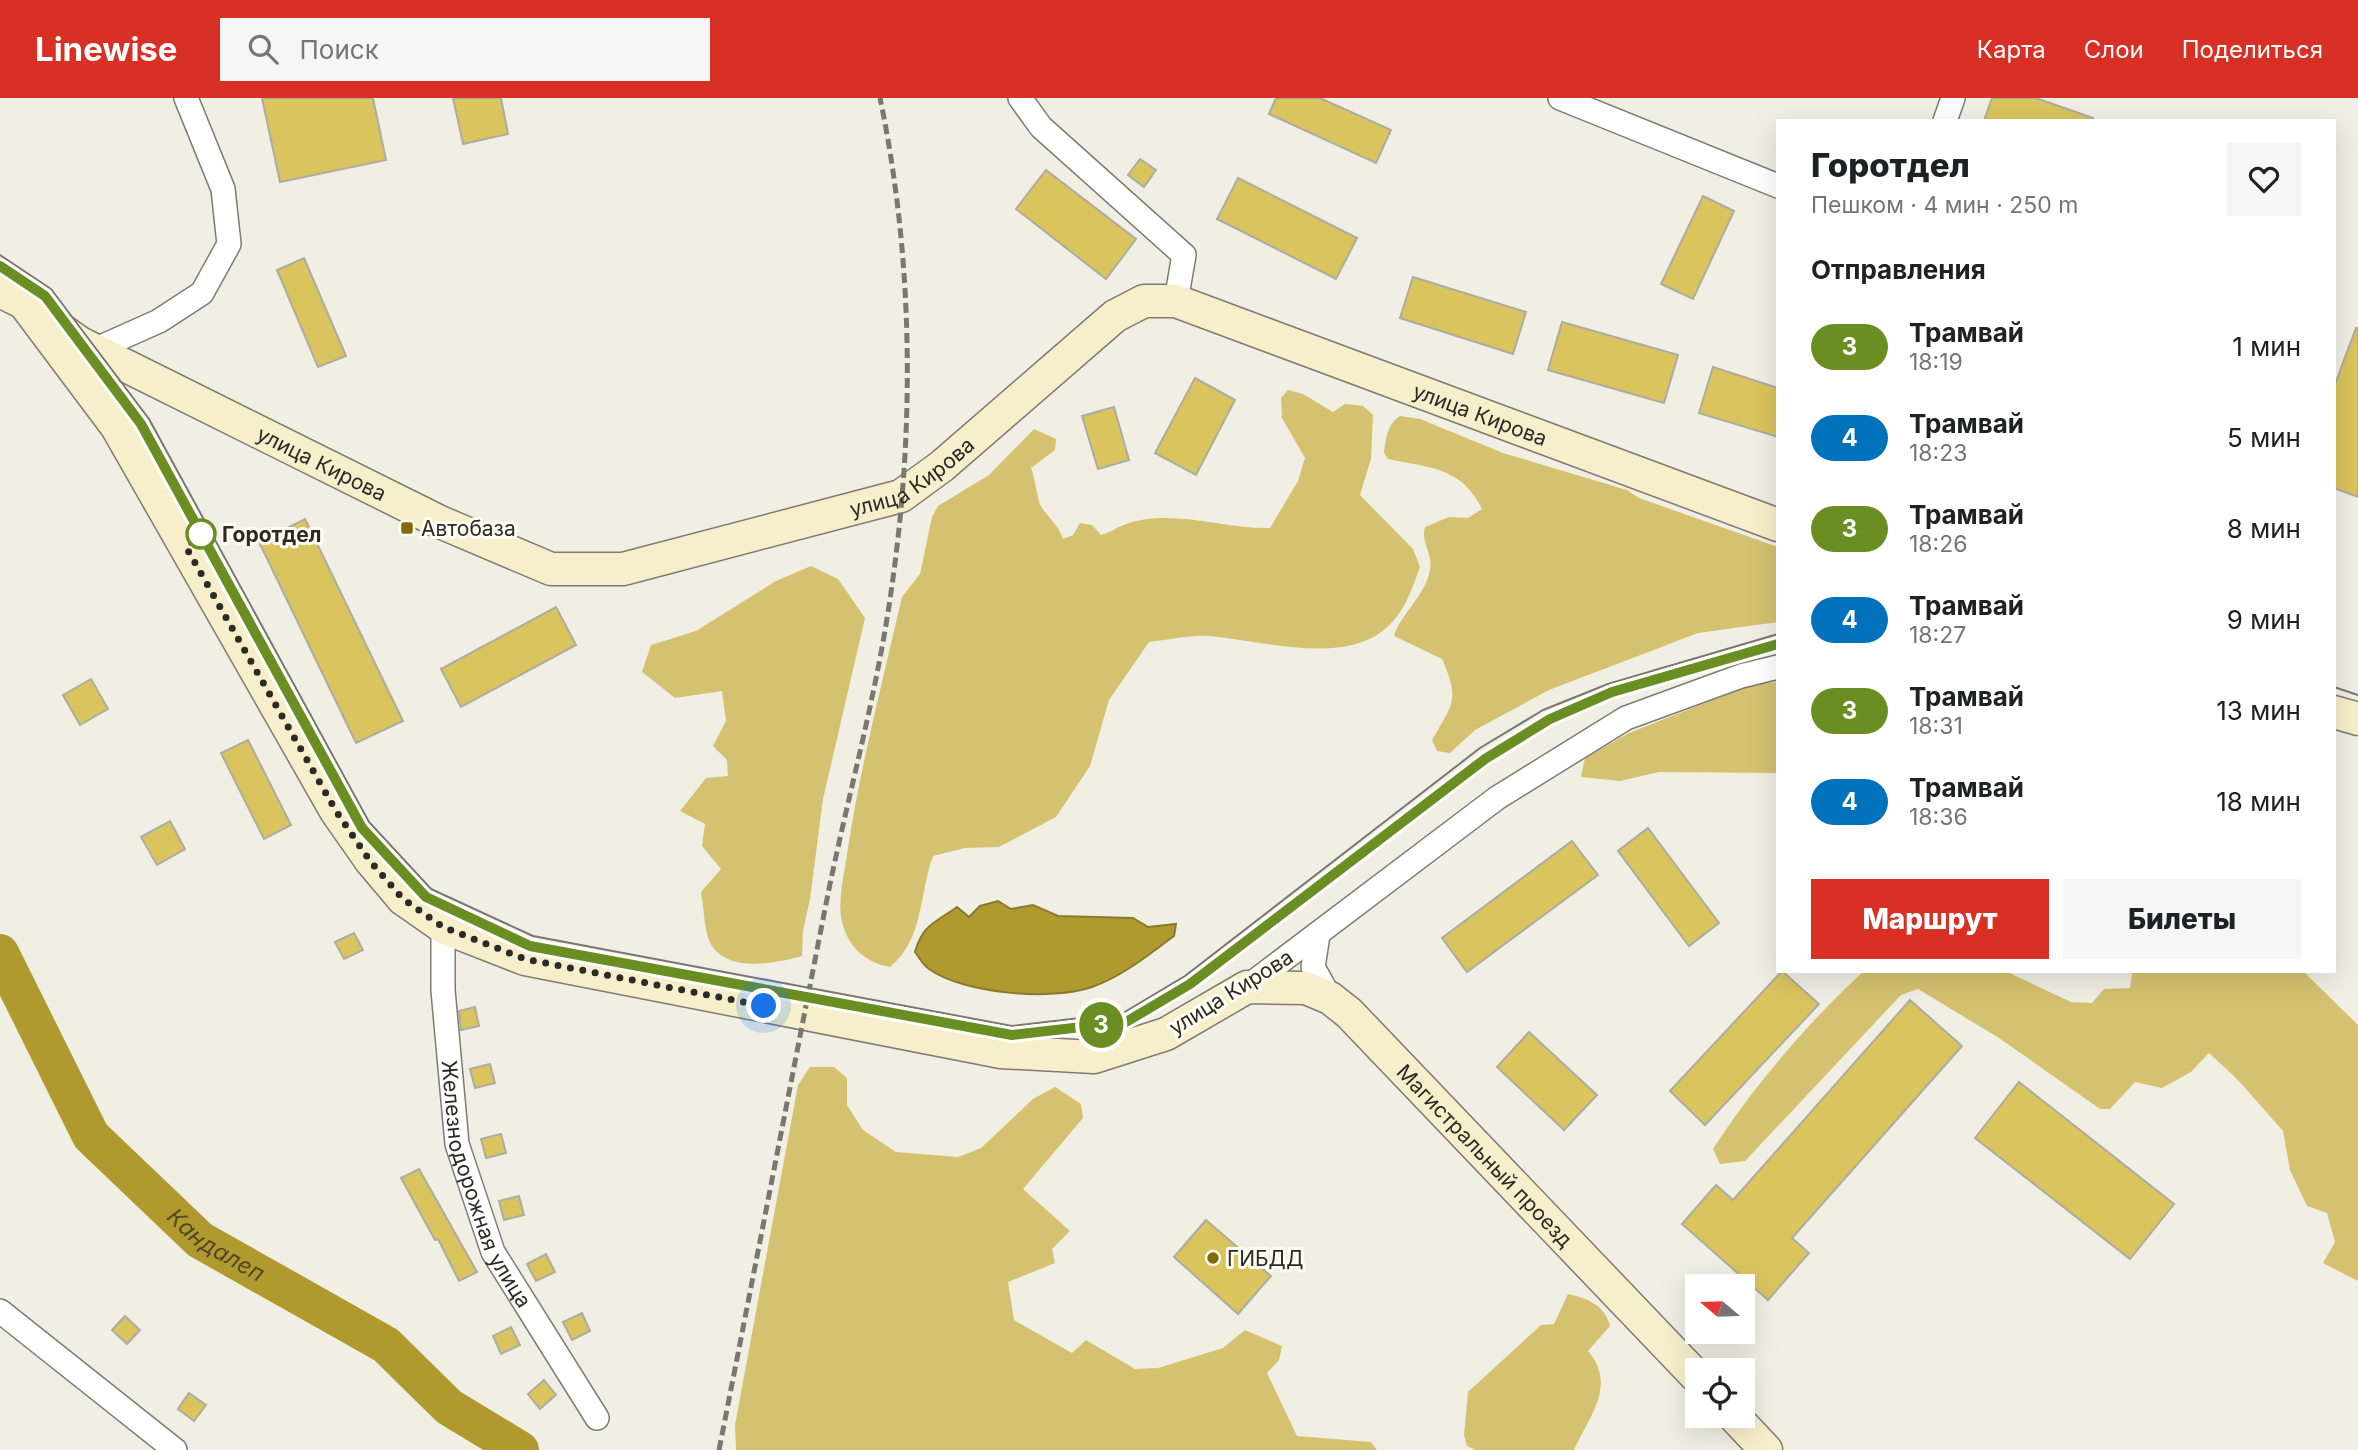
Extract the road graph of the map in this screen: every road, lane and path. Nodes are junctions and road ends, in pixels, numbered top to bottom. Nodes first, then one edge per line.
1 (186, 98) edge
2 (1020, 98) edge
3 (1560, 98) edge
4 (1953, 98) edge
5 (1946, 119) edge
6 (1776, 186) edge
7 (12, 297) edge
8 (1176, 301) junction
9 (94, 350) junction
10 (1776, 523) edge
11 (1776, 667) edge
12 (2336, 713) edge
13 (2358, 719) edge
14 (443, 927) junction
15 (1318, 934) junction
16 (1247, 987) junction
17 (1330, 998) junction
18 (0, 1311) edge
19 (1685, 1364) edge
20 (597, 1418) dead end
21 (1745, 1428) edge
22 (175, 1450) edge
23 (1766, 1450) edge

1 - 9 street
2 - 8 street
3 - 6 street
4 - 5 street
7 - 9 main road, улица Кирова
7 - 14 main road, улица Кирова
8 - 9 main road, улица Кирова
8 - 10 main road, улица Кирова
11 - 15 street, улица Кирова
12 - 13 main road
14 - 16 main road, улица Кирова
14 - 20 street, Железнодорожная улица
15 - 16 street, улица Кирова
15 - 17 street, улица Кирова
16 - 17 main road, Магистральный проезд
17 - 19 main road, Магистральный проезд
18 - 22 street
21 - 23 main road

